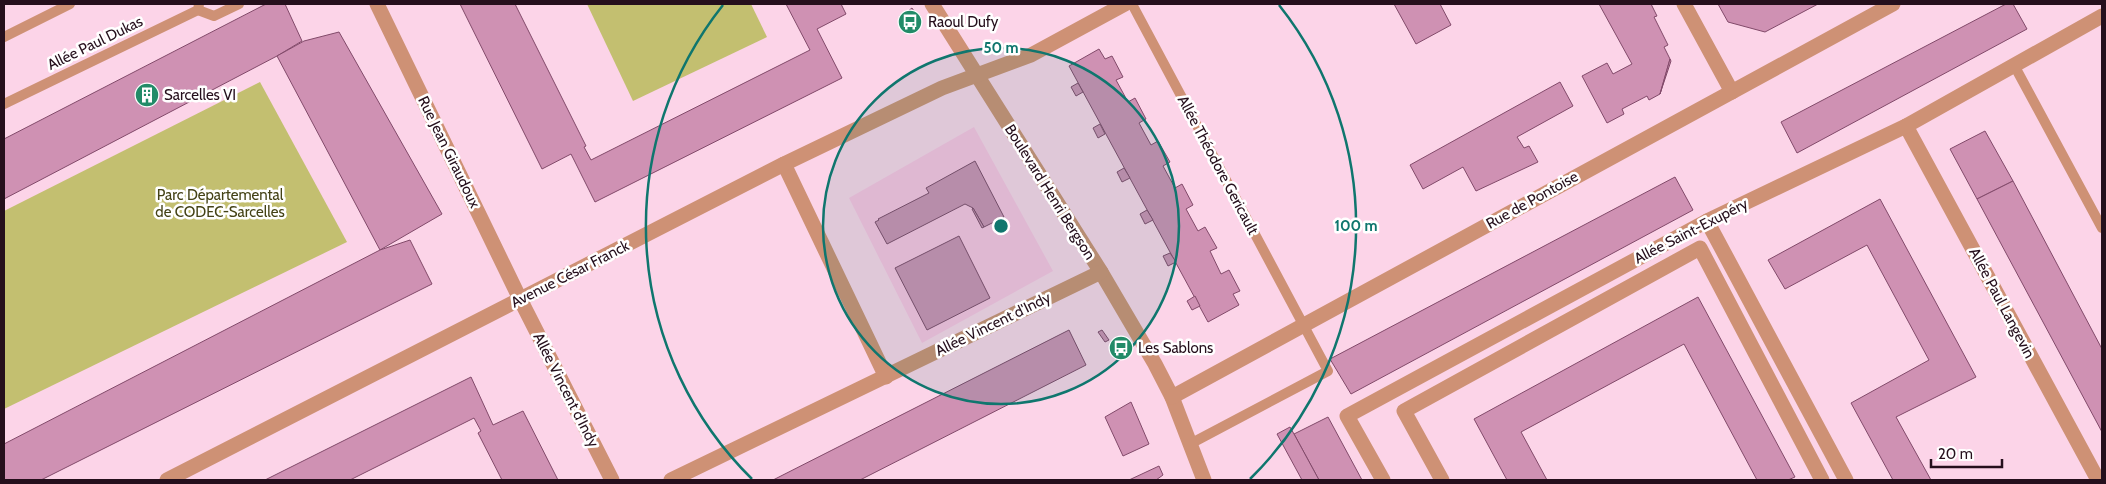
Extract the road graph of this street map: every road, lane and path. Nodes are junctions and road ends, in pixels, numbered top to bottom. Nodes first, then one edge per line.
1 (70, 4) edge
2 (239, 4) edge
3 (378, 4) edge
4 (932, 4) edge
5 (1125, 4) edge
6 (1684, 4) edge
7 (1893, 4) edge
8 (199, 7) edge
9 (1875, 8) edge
10 (2102, 16) edge
11 (4, 37) edge
12 (2014, 64) junction
13 (977, 76) junction
14 (1732, 92) junction
15 (4, 104) edge
16 (1906, 126) junction
17 (784, 164) junction
18 (1707, 222) junction
19 (2102, 228) edge
20 (1101, 272) junction
21 (520, 300) junction
22 (1303, 326) junction
23 (886, 377) junction
24 (1172, 397) junction
25 (1190, 444) junction
26 (167, 480) edge
27 (612, 480) edge
28 (671, 480) edge
29 (1204, 480) edge
30 (1383, 480) edge
31 (1442, 480) edge
32 (1822, 480) edge
33 (1846, 480) edge
34 (2098, 480) edge

1 - 11 lane
2 - 8 lane, Allée Paul Dukas
3 - 21 street, Rue Jean Giraudoux
4 - 13 street, Boulevard Henri Bergson
5 - 13 street, Avenue César Franck
5 - 22 lane, Allée Théodore Gericault
6 - 14 street
7 - 9 street, Rue de Pontoise
8 - 15 lane, Allée Paul Dukas
9 - 14 street, Rue de Pontoise
10 - 12 street, Allée Saint-Exupéry
12 - 16 street, Allée Saint-Exupéry
12 - 19 lane
13 - 17 street, Avenue César Franck
13 - 20 street, Boulevard Henri Bergson
14 - 22 street, Rue de Pontoise
16 - 18 street, Allée Saint-Exupéry
16 - 34 street, Allée Paul Langevin
17 - 21 street, Avenue César Franck
17 - 23 street
18 - 30 street, Allée Saint-Exupéry
18 - 33 street
20 - 23 street, Allée Vincent d'Indy
20 - 24 street, Boulevard Henri Bergson
21 - 26 street, Avenue César Franck
21 - 27 street, Allée Vincent d'Indy
22 - 24 street, Rue de Pontoise
22 - 25 lane, Allée Théodore Gericault
23 - 28 street, Allée Vincent d'Indy
24 - 25 street, Boulevard Henri Bergson
25 - 29 street, Boulevard Henri Bergson
31 - 32 street, Allée Saint-Exupéry

